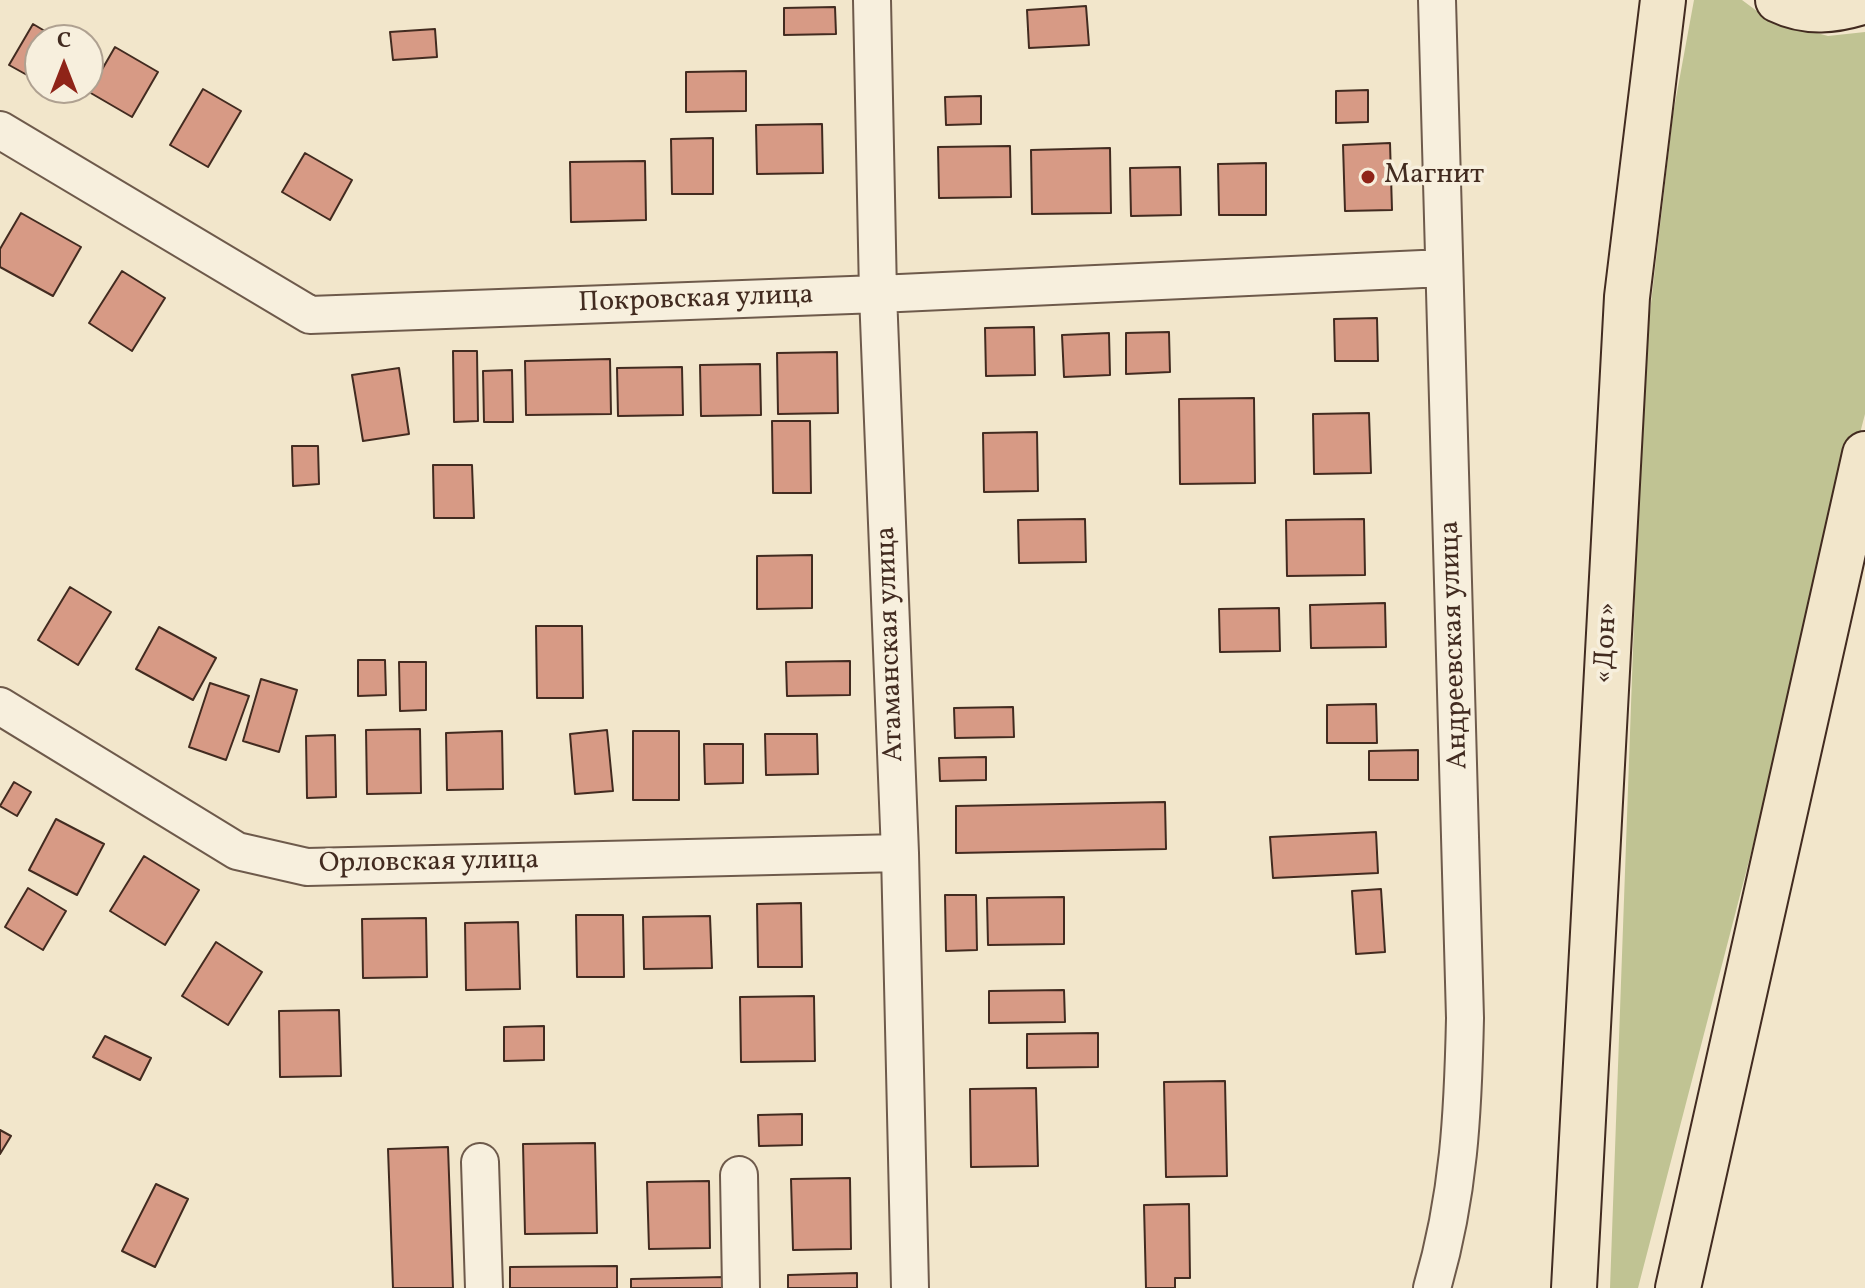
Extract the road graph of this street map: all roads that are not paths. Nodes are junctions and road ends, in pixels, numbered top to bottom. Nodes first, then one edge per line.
1 (872, 0) edge
2 (1437, 0) edge
3 (1663, 0) edge
4 (1778, 0) edge
5 (1865, 1) edge
6 (0, 130) edge
7 (1444, 268) junction
8 (878, 294) junction
9 (1865, 454) edge
10 (0, 706) edge
11 (900, 853) junction
12 (480, 1162) dead end
13 (739, 1175) dead end
14 (484, 1288) edge
15 (741, 1288) edge
16 (910, 1288) edge
17 (1432, 1288) edge
18 (1574, 1288) edge
19 (1678, 1288) edge

1 - 8 street, Атаманская улица
2 - 7 street, Андреевская улица
3 - 18 highway, «Дон»
4 - 5 highway
6 - 8 street, Покровская улица
7 - 8 street, Покровская улица
7 - 17 street, Андреевская улица
8 - 11 street, Атаманская улица
9 - 19 highway
10 - 11 street, Орловская улица
11 - 16 street, Атаманская улица
12 - 14 street
13 - 15 street

